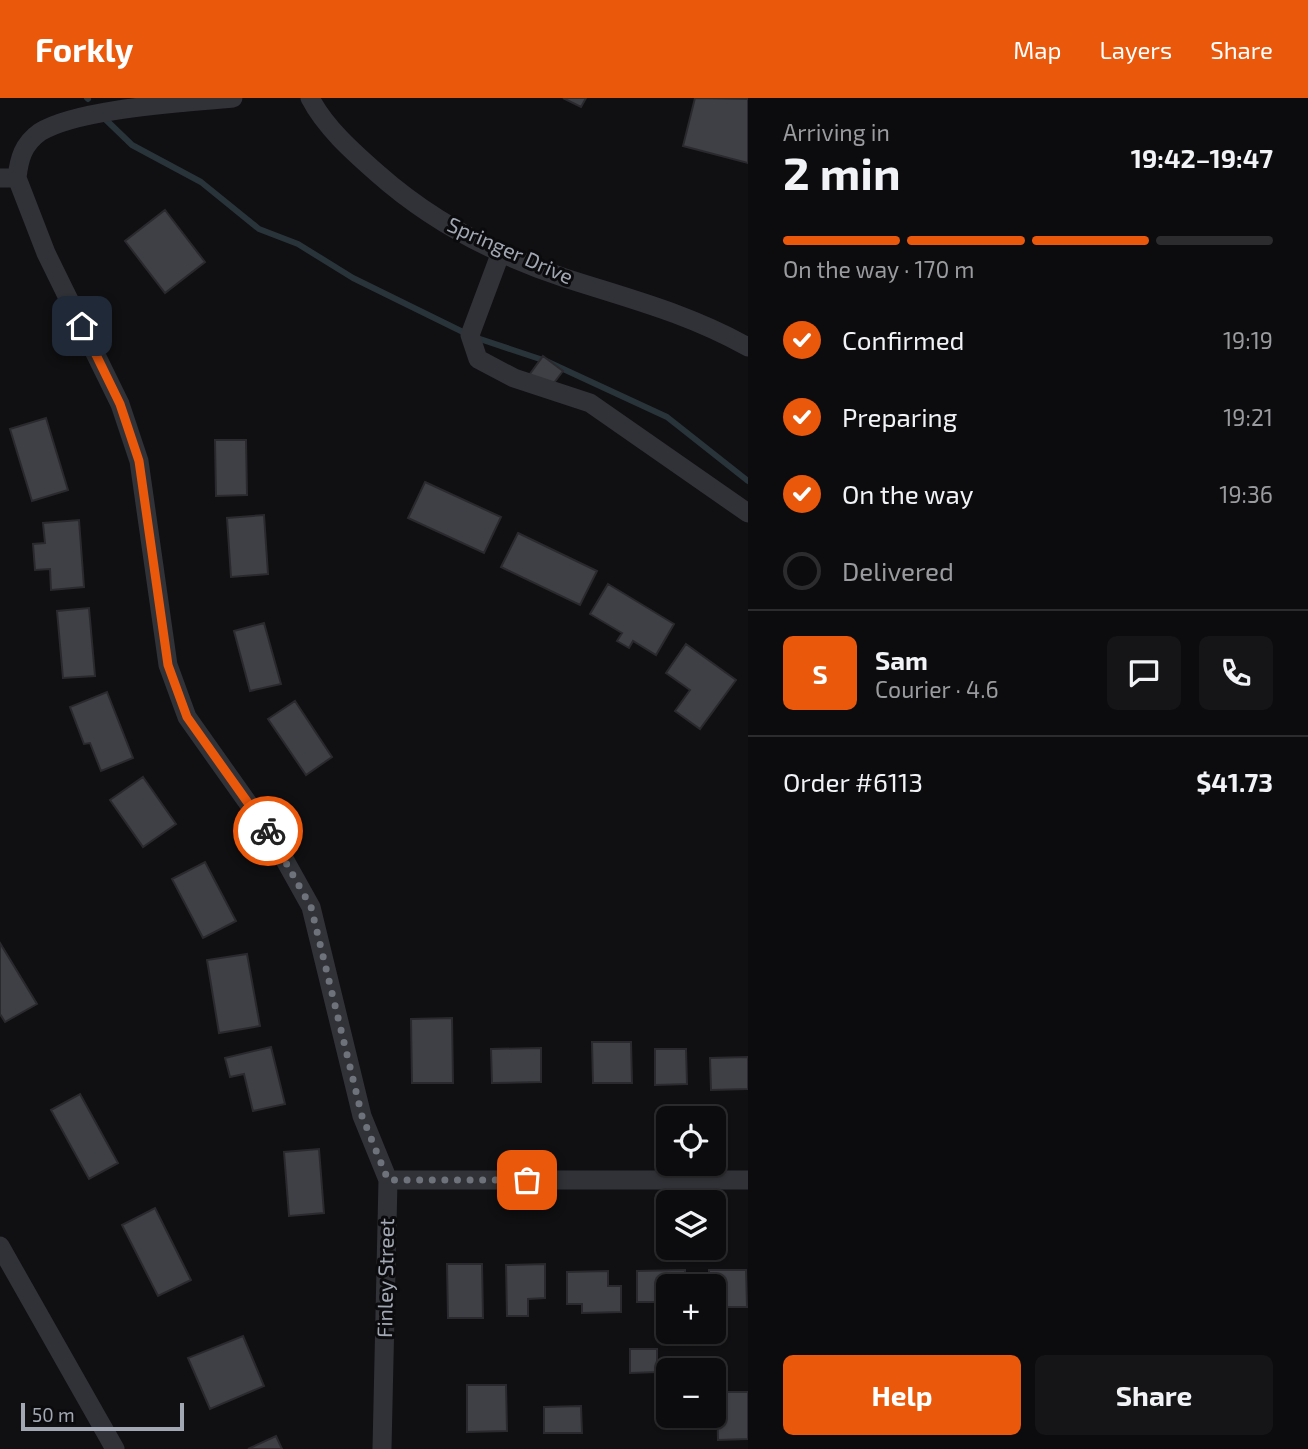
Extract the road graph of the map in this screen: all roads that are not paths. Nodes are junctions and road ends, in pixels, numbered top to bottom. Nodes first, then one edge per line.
1 (233, 98) edge
2 (310, 98) edge
3 (8, 178) edge
4 (501, 252) junction
5 (748, 347) edge
6 (748, 513) edge
7 (388, 1180) junction
8 (748, 1180) edge
9 (0, 1246) edge
10 (116, 1449) edge
11 (382, 1449) edge

1 - 3 street
2 - 4 street, Springer Drive
3 - 7 street, Finley Street
4 - 5 street, Springer Drive
4 - 6 street
7 - 8 street
7 - 11 street, Finley Street
9 - 10 street

